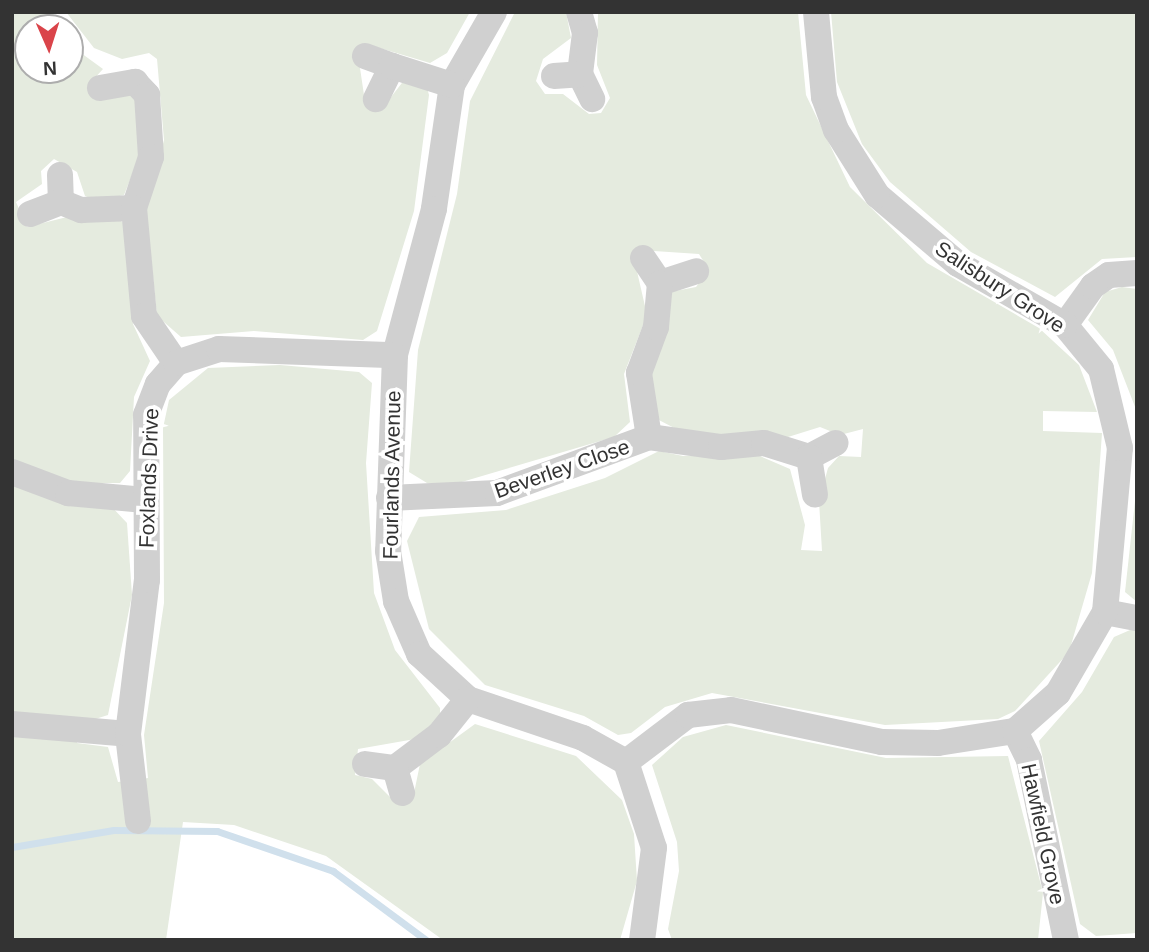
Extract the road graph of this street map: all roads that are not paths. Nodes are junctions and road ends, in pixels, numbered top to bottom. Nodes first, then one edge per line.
1 (494, 12) edge
2 (579, 12) edge
3 (816, 12) edge
4 (365, 56) dead end
5 (392, 66) junction
6 (452, 85) junction
7 (100, 88) dead end
8 (376, 99) dead end
9 (592, 99) dead end
10 (60, 175) dead end
11 (61, 202) junction
12 (134, 208) junction
13 (30, 214) dead end
14 (643, 258) dead end
15 (696, 271) dead end
16 (1137, 273) edge
17 (660, 284) junction
18 (1065, 325) junction
19 (395, 355) junction
20 (176, 363) junction
21 (649, 437) junction
22 (835, 443) dead end
23 (808, 457) junction
24 (12, 472) edge
25 (815, 495) dead end
26 (389, 498) junction
27 (145, 500) junction
28 (1105, 612) junction
29 (1137, 618) edge
30 (468, 699) junction
31 (12, 724) edge
32 (1015, 731) junction
33 (128, 734) junction
34 (626, 762) junction
35 (365, 764) dead end
36 (395, 768) junction
37 (402, 793) dead end
38 (138, 821) dead end
39 (643, 939) edge
40 (1063, 939) edge

1 - 6 street, Fourlands Avenue
2 - 9 street
3 - 18 street, Salisbury Grove
4 - 5 street
5 - 6 street
5 - 8 street
6 - 19 street, Fourlands Avenue
7 - 12 street
10 - 11 street
11 - 12 street
11 - 13 street
12 - 20 street
14 - 17 street
15 - 17 street
16 - 18 street
17 - 21 street, Beverley Close
18 - 28 street, Salisbury Grove
19 - 20 street
19 - 26 street, Fourlands Avenue
20 - 27 street, Foxlands Drive
21 - 23 street, Beverley Close
21 - 26 street, Beverley Close
22 - 23 street
23 - 25 street
24 - 27 street
26 - 30 street, Fourlands Avenue
27 - 33 street, Foxlands Drive
28 - 29 street
28 - 32 street, Salisbury Grove
30 - 34 street, Fourlands Avenue
30 - 36 street
31 - 33 street
32 - 34 street
32 - 40 street, Hawfield Grove
33 - 38 street, Foxlands Drive
34 - 39 street
35 - 36 street
36 - 37 street

